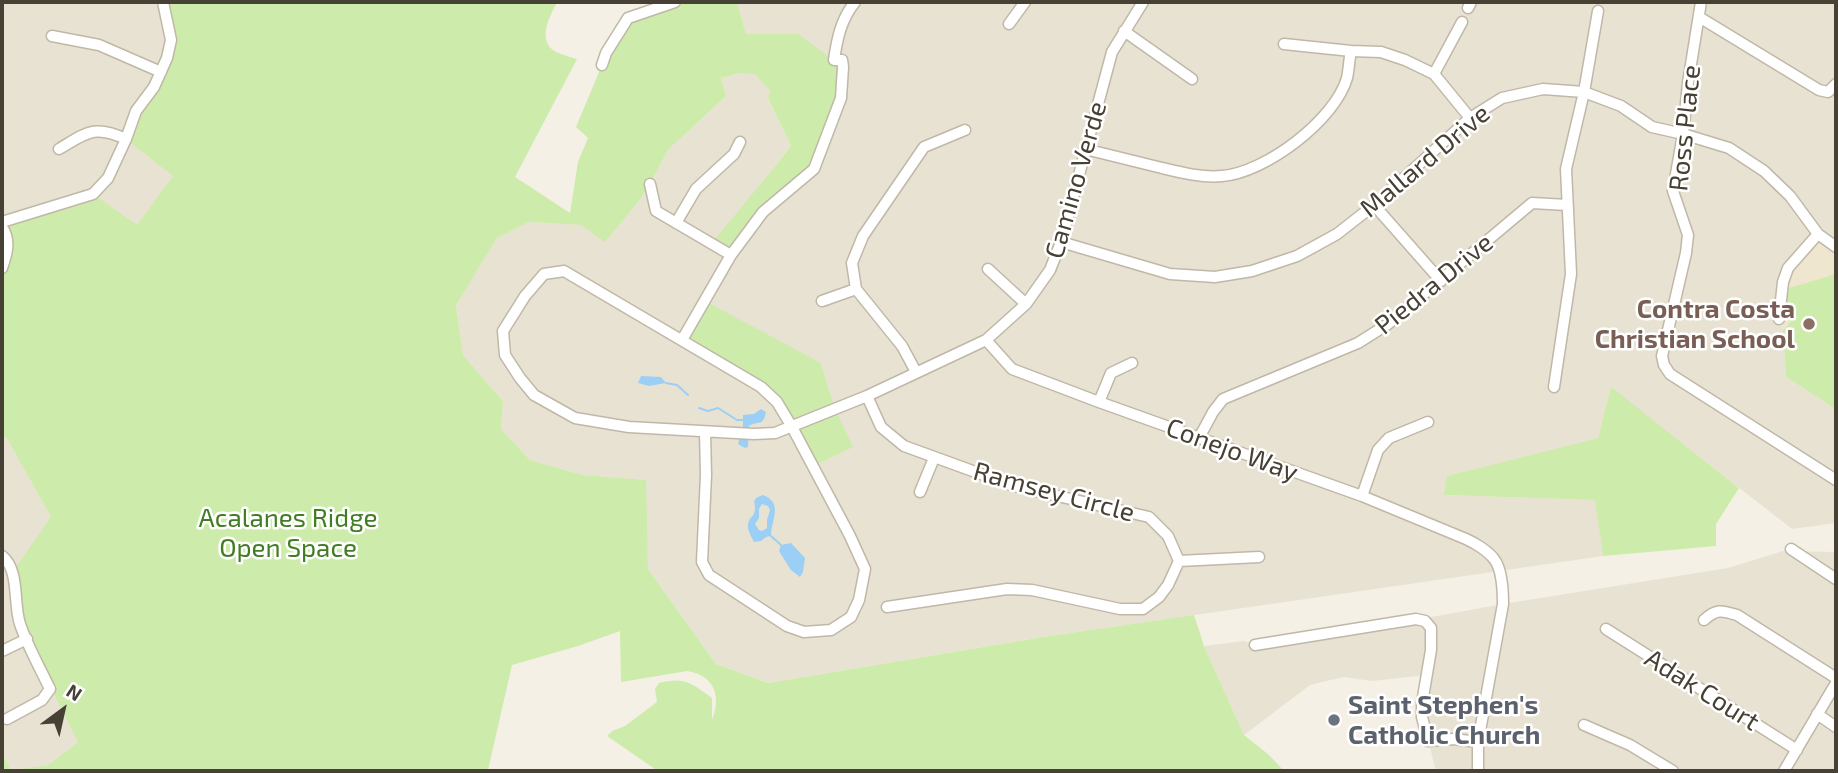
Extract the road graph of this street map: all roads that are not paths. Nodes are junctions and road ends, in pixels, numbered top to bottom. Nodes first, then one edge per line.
1 (163, 2) edge
2 (675, 2) edge
3 (855, 2) edge
4 (1025, 2) edge
5 (1143, 2) edge
6 (1701, 2) edge
7 (1598, 11) dead end
8 (1699, 17) junction
9 (1462, 22) dead end
10 (1009, 24) dead end
11 (1124, 31) junction
12 (52, 36) dead end
13 (1284, 44) dead end
14 (1351, 51) junction
15 (602, 65) dead end
16 (161, 72) junction
17 (1434, 74) junction
18 (1192, 79) dead end
19 (1836, 84) edge
20 (1584, 92) junction
21 (1471, 118) junction
22 (965, 130) dead end
23 (1682, 134) junction
24 (126, 139) junction
25 (740, 142) dead end
26 (59, 149) dead end
27 (1085, 149) junction
28 (650, 184) dead end
29 (1374, 205) junction
30 (1567, 205) junction
31 (2, 222) edge
32 (676, 223) junction
33 (2, 227) edge
34 (1818, 234) junction
35 (1061, 242) junction
36 (1836, 247) edge
37 (731, 256) junction
38 (2, 265) edge
39 (988, 269) dead end
40 (1441, 281) junction
41 (856, 289) junction
42 (822, 301) dead end
43 (1026, 304) junction
44 (1779, 319) dead end
45 (682, 340) junction
46 (986, 340) junction
47 (1132, 363) dead end
48 (916, 372) junction
49 (1554, 387) dead end
50 (867, 396) junction
51 (1100, 402) junction
52 (1429, 422) dead end
53 (792, 427) junction
54 (705, 432) junction
55 (1199, 438) junction
56 (934, 458) junction
57 (1836, 480) edge
58 (920, 492) dead end
59 (1362, 496) junction
60 (1790, 549) dead end
61 (2, 556) edge
62 (1259, 557) dead end
63 (1179, 561) junction
64 (1836, 579) edge
65 (887, 607) dead end
66 (1704, 620) dead end
67 (1606, 629) dead end
68 (27, 639) junction
69 (1255, 645) dead end
70 (2, 651) edge
71 (1836, 678) edge
72 (1836, 683) edge
73 (1817, 714) junction
74 (7, 719) dead end
75 (1584, 725) dead end
76 (1836, 727) edge
77 (1478, 742) junction
78 (1797, 750) junction
79 (1478, 771) edge
80 (1673, 771) edge
81 (1784, 771) edge

1 - 16 street
2 - 15 street
3 - 37 street
4 - 10 street
5 - 11 street, Camino Verde
6 - 8 street, Ross Place
7 - 20 street
8 - 19 street
8 - 23 street, Ross Place
9 - 17 street
11 - 18 street
11 - 27 street, Camino Verde
12 - 16 street
13 - 14 street
14 - 17 street
14 - 27 street
16 - 24 street
17 - 21 street
20 - 21 street, Mallard Drive
20 - 23 street, Mallard Drive
20 - 30 street
21 - 29 street, Mallard Drive
22 - 41 street
23 - 34 street, Mallard Drive
23 - 57 street, Ross Place
24 - 26 street
24 - 31 street
25 - 32 street
27 - 35 street, Camino Verde
28 - 32 street
29 - 35 street, Mallard Drive
29 - 40 street
30 - 40 street, Piedra Drive
30 - 49 street
32 - 37 street
33 - 38 street
34 - 36 street, Mallard Drive
34 - 44 street
35 - 43 street, Camino Verde
37 - 45 street
39 - 43 street
40 - 55 street, Piedra Drive
41 - 42 street
41 - 48 street
43 - 46 street, Camino Verde
45 - 53 street, Camino Verde
45 - 54 street, Camino Verde
46 - 48 street, Camino Verde
46 - 51 street, Conejo Way
47 - 51 street
48 - 50 street, Camino Verde
50 - 53 street, Camino Verde
50 - 56 street, Ramsey Circle
51 - 55 street, Conejo Way
52 - 59 street
53 - 54 street, Camino Verde
53 - 54 street, Camino Verde
55 - 59 street, Conejo Way
56 - 58 street
56 - 63 street, Ramsey Circle
59 - 77 street, Conejo Way
60 - 64 street
61 - 68 street
62 - 63 street
63 - 65 street
66 - 71 street
67 - 78 street, Adak Court
68 - 70 street
68 - 74 street
69 - 77 street
72 - 73 street
73 - 76 street
73 - 78 street
75 - 80 street
77 - 79 street
78 - 81 street

